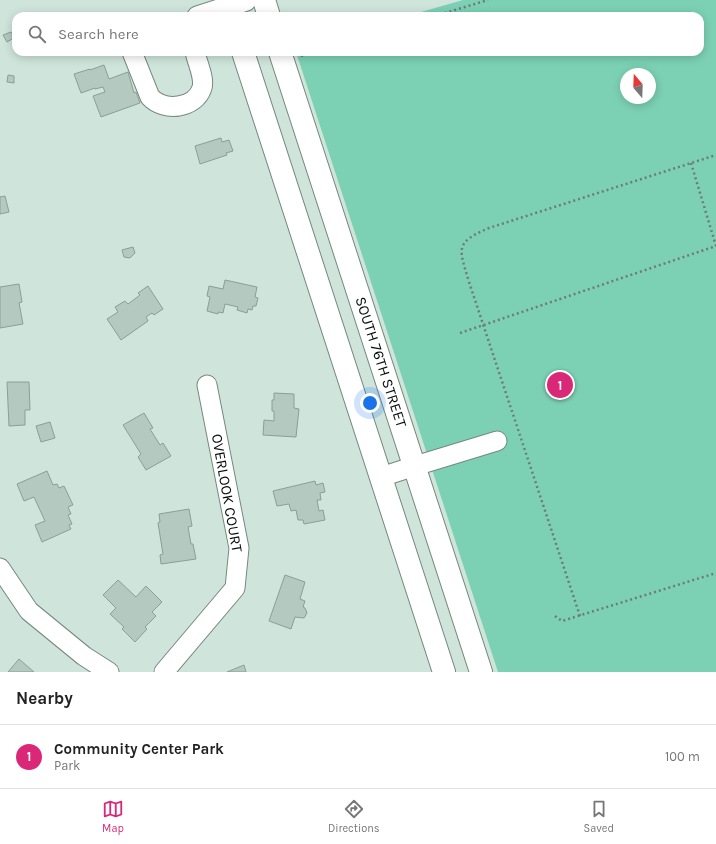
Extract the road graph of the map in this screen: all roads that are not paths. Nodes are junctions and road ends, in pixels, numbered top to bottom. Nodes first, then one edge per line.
1 (264, 0) edge
2 (233, 5) edge
3 (210, 12) edge
4 (268, 12) edge
5 (134, 56) edge
6 (196, 56) edge
7 (244, 56) edge
8 (292, 56) edge
9 (207, 385) dead end
10 (497, 441) dead end
11 (414, 466) junction
12 (381, 478) junction
13 (0, 568) edge
14 (109, 672) edge
15 (164, 672) edge
16 (444, 672) edge
17 (481, 672) edge

1 - 4 main road
2 - 3 street
5 - 6 street
7 - 12 main road
8 - 11 main road, SOUTH 76TH STREET
9 - 15 street, OVERLOOK COURT
10 - 11 street
11 - 12 street
11 - 17 main road, SOUTH 76TH STREET
12 - 16 main road
13 - 14 street

